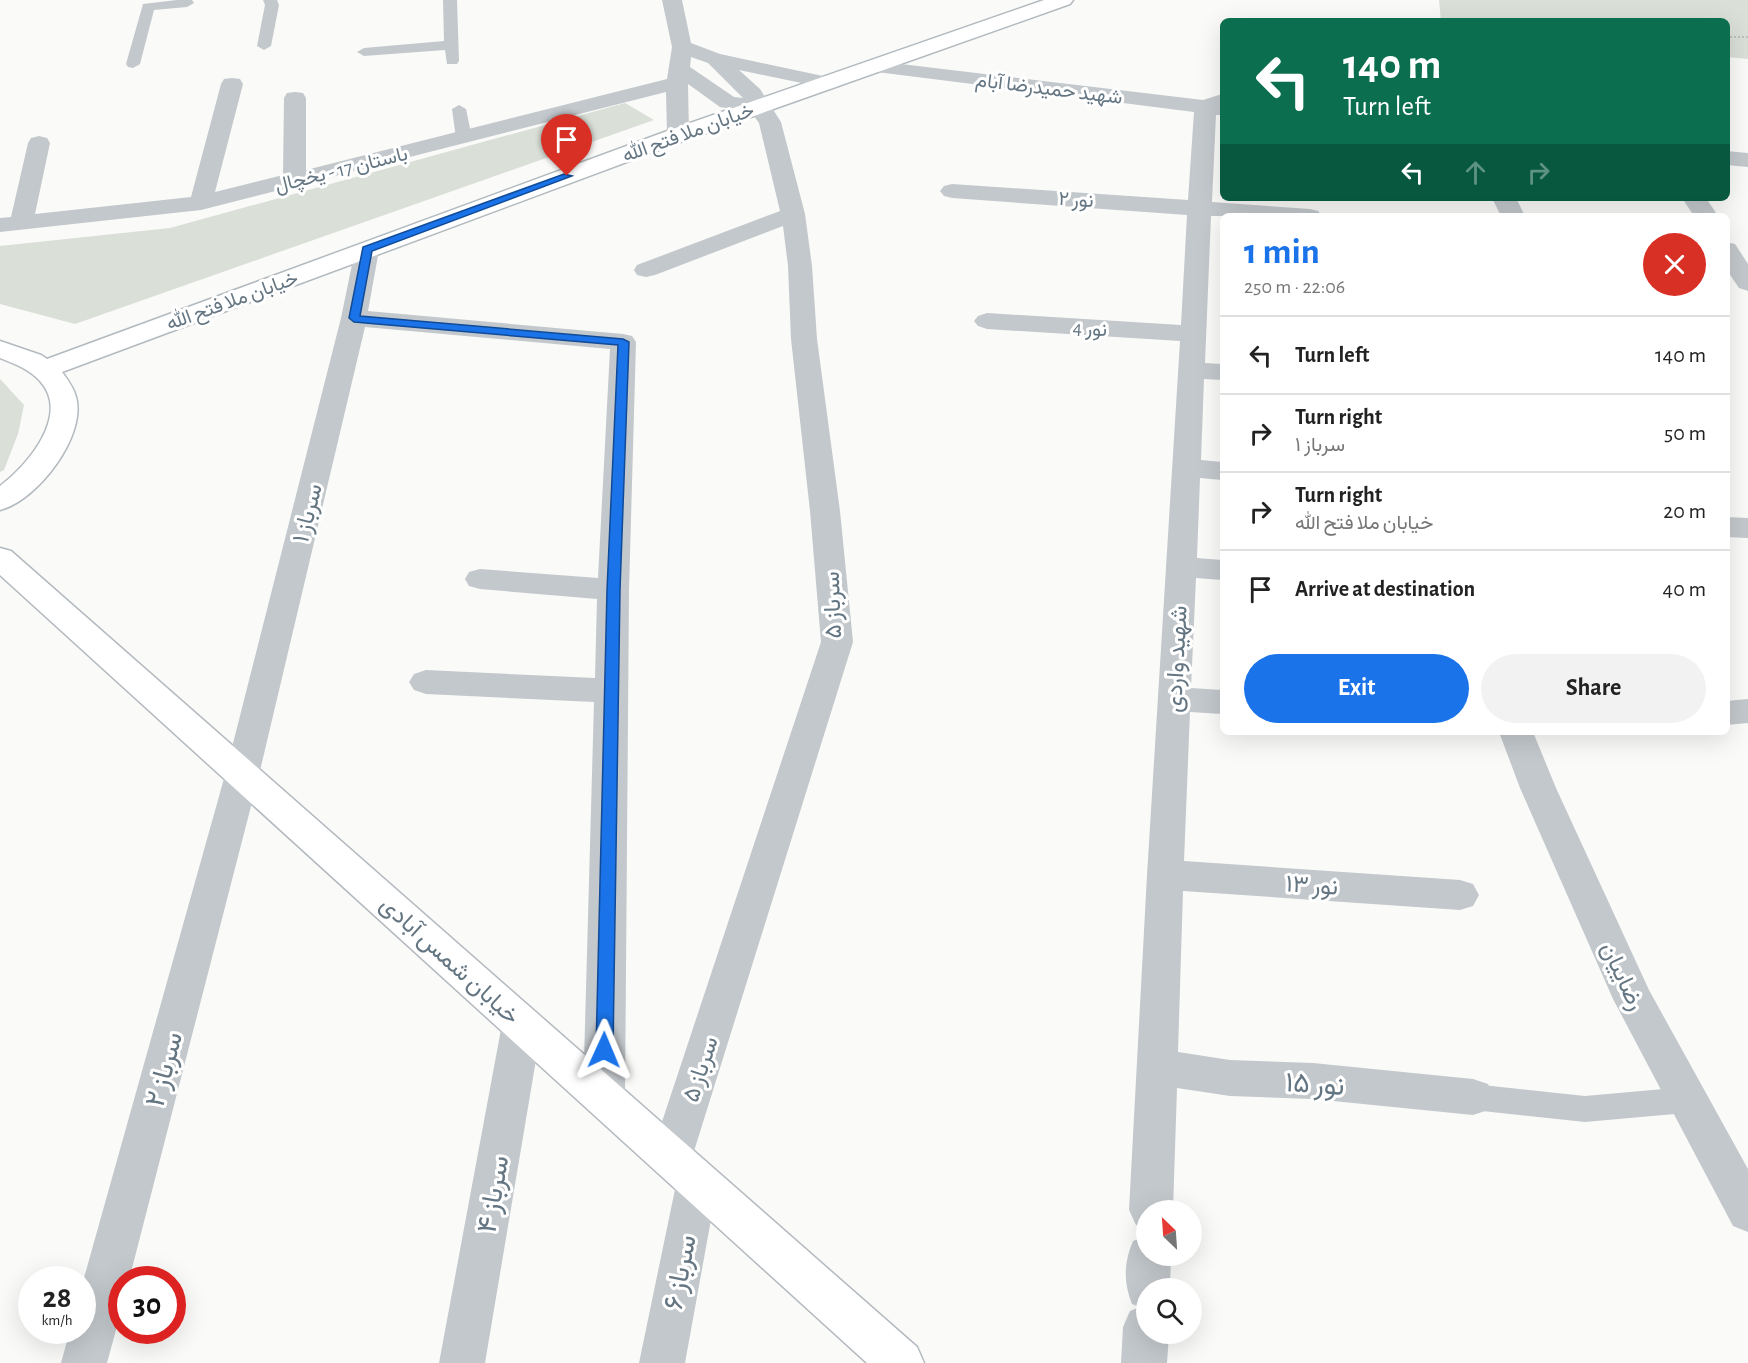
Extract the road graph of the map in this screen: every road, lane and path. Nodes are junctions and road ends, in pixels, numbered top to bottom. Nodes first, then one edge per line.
1 (185, 0) edge
2 (270, 0) edge
3 (450, 0) edge
4 (672, 0) edge
5 (1063, 0) edge
6 (1730, 37) edge
7 (1748, 37) edge
8 (451, 45) junction
9 (264, 46) dead end
10 (682, 47) junction
11 (364, 52) dead end
12 (715, 59) junction
13 (452, 61) dead end
14 (133, 64) dead end
15 (876, 67) junction
16 (678, 76) junction
17 (830, 82) junction
18 (232, 84) dead end
19 (296, 98) dead end
20 (1217, 105) edge
21 (758, 107) junction
22 (459, 109) dead end
23 (678, 135) junction
24 (464, 138) junction
25 (39, 143) dead end
26 (1730, 158) edge
27 (1748, 160) edge
28 (294, 181) junction
29 (952, 190) dead end
30 (201, 203) junction
31 (1200, 208) junction
32 (1269, 213) edge
33 (793, 214) junction
34 (10, 224) edge
35 (367, 250) junction
36 (1730, 255) edge
37 (646, 270) dead end
38 (1748, 283) edge
39 (1209, 285) edge
40 (354, 318) junction
41 (987, 321) dead end
42 (1193, 334) junction
43 (0, 349) edge
44 (45, 369) junction
45 (1207, 371) edge
46 (1186, 468) junction
47 (1220, 471) edge
48 (0, 501) edge
49 (1730, 526) edge
50 (1748, 528) edge
51 (0, 558) edge
52 (1181, 567) junction
53 (1220, 570) edge
54 (480, 579) dead end
55 (613, 590) junction
56 (426, 682) dead end
57 (611, 691) junction
58 (1174, 699) junction
59 (1220, 702) edge
60 (1748, 711) edge
61 (1730, 713) edge
62 (1524, 735) edge
63 (242, 775) junction
64 (1165, 876) junction
65 (1460, 895) dead end
66 (522, 1024) junction
67 (1158, 1066) junction
68 (604, 1097) junction
69 (1473, 1097) joint
70 (1686, 1100) junction
71 (684, 1170) junction
72 (1151, 1200) edge
73 (1748, 1211) edge
74 (1145, 1344) edge
75 (84, 1363) edge
76 (462, 1363) edge
77 (662, 1363) edge
78 (901, 1363) edge
79 (1144, 1363) edge

1 - 14 lane
2 - 9 lane
3 - 8 lane
4 - 10 street
5 - 15 main road, خیابان ملا فتح الله
6 - 7 path
8 - 11 lane
8 - 13 lane
10 - 12 street
10 - 16 street
12 - 17 street
12 - 21 street, سرباز ۵
15 - 17 main road, خیابان ملا فتح الله
15 - 20 street, شهید حمیدرضا آبام
16 - 21 street
16 - 23 street
16 - 24 street, باستان 17 - یخچال
17 - 21 main road, خیابان ملا فتح الله
18 - 30 street
19 - 28 street
20 - 31 street, شهید واردی
21 - 23 main road, خیابان ملا فتح الله
21 - 33 street, سرباز ۵
22 - 24 lane
23 - 35 main road, خیابان ملا فتح الله
24 - 28 street, باستان 17 - یخچال
25 - 34 street
26 - 27 street
28 - 30 street, باستان 17 - یخچال
29 - 31 street, نور ۲
30 - 34 street, باستان 17 - یخچال
31 - 32 street, نور ۲
31 - 39 street, شهید واردی
33 - 37 street
33 - 71 street, سرباز ۵
35 - 40 street, سرباز ۱
35 - 44 main road, خیابان ملا فتح الله
36 - 38 street
39 - 42 street, شهید واردی
40 - 55 street
40 - 63 street, سرباز ۱
41 - 42 street, نور 4
42 - 45 street, شهید واردی
43 - 44 main road
44 - 48 main road
45 - 46 street, شهید واردی
46 - 47 street
46 - 52 street, شهید واردی
49 - 50 street
51 - 63 main road, خیابان شمس آبادی
52 - 53 street
52 - 58 street, شهید واردی
54 - 55 street
55 - 57 street
56 - 57 street
57 - 68 street
58 - 59 street
58 - 64 street, شهید واردی
60 - 61 street
62 - 70 street, رضاییان
63 - 66 main road, خیابان شمس آبادی
63 - 75 street, سرباز ۲
64 - 65 street, نور ۱۳
64 - 67 street, شهید واردی
66 - 68 main road, خیابان شمس آبادی
66 - 76 street, سرباز ۴
67 - 69 street, نور ۱۵
67 - 72 street, شهید واردی
68 - 71 main road, خیابان شمس آبادی
69 - 70 lane
70 - 73 street, رضاییان
71 - 77 street, سرباز ۶
71 - 78 main road, خیابان شمس آبادی
74 - 79 street

